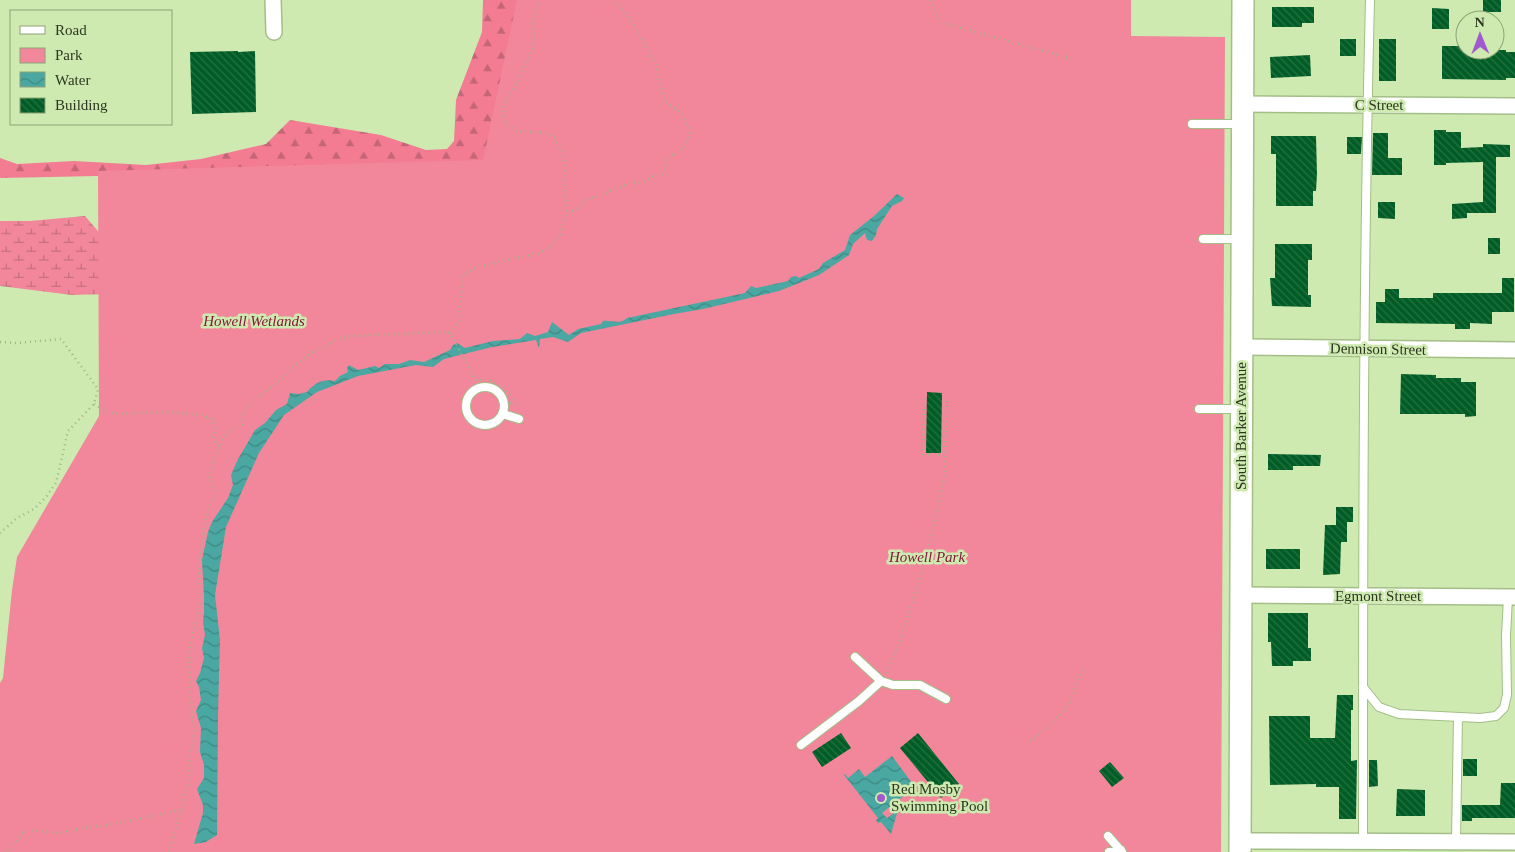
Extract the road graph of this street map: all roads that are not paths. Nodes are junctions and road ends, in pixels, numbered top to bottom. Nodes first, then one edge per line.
1 (273, 0) edge
2 (1243, 0) edge
3 (1370, 0) edge
4 (274, 32) dead end
5 (1367, 105) junction
6 (1515, 106) edge
7 (1243, 114) junction
8 (1192, 124) dead end
9 (1203, 239) dead end
10 (1242, 239) junction
11 (1242, 347) junction
12 (1365, 348) junction
13 (1515, 350) edge
14 (1199, 409) dead end
15 (1242, 409) junction
16 (503, 414) junction
17 (519, 419) dead end
18 (1241, 595) junction
19 (1363, 596) junction
20 (1511, 597) edge
21 (855, 657) dead end
22 (881, 681) junction
23 (1363, 686) junction
24 (946, 699) dead end
25 (1458, 717) junction
26 (801, 744) dead end
27 (1108, 836) dead end
28 (1363, 841) junction
29 (1456, 841) junction
30 (1515, 842) edge
31 (1240, 847) edge
32 (1121, 851) edge
33 (1109, 852) edge

1 - 4 street
2 - 7 main road, South Barker Avenue
3 - 5 lane
5 - 6 street, C Street
5 - 7 street, C Street
5 - 12 lane
7 - 8 lane
7 - 10 main road, South Barker Avenue
9 - 10 lane
10 - 11 main road, South Barker Avenue
11 - 12 street, Dennison Street
11 - 15 main road, South Barker Avenue
12 - 13 street, Dennison Street
12 - 19 lane
14 - 15 lane
15 - 18 main road, South Barker Avenue
16 - 16 lane
16 - 17 lane
18 - 19 street, Egmont Street
18 - 31 main road, South Barker Avenue
19 - 20 street, Egmont Street
19 - 23 lane
20 - 25 lane
21 - 22 lane
22 - 24 lane
22 - 26 lane
23 - 25 lane
23 - 28 lane
25 - 29 lane
27 - 32 lane
28 - 29 street
28 - 31 street
29 - 30 street
32 - 33 lane

